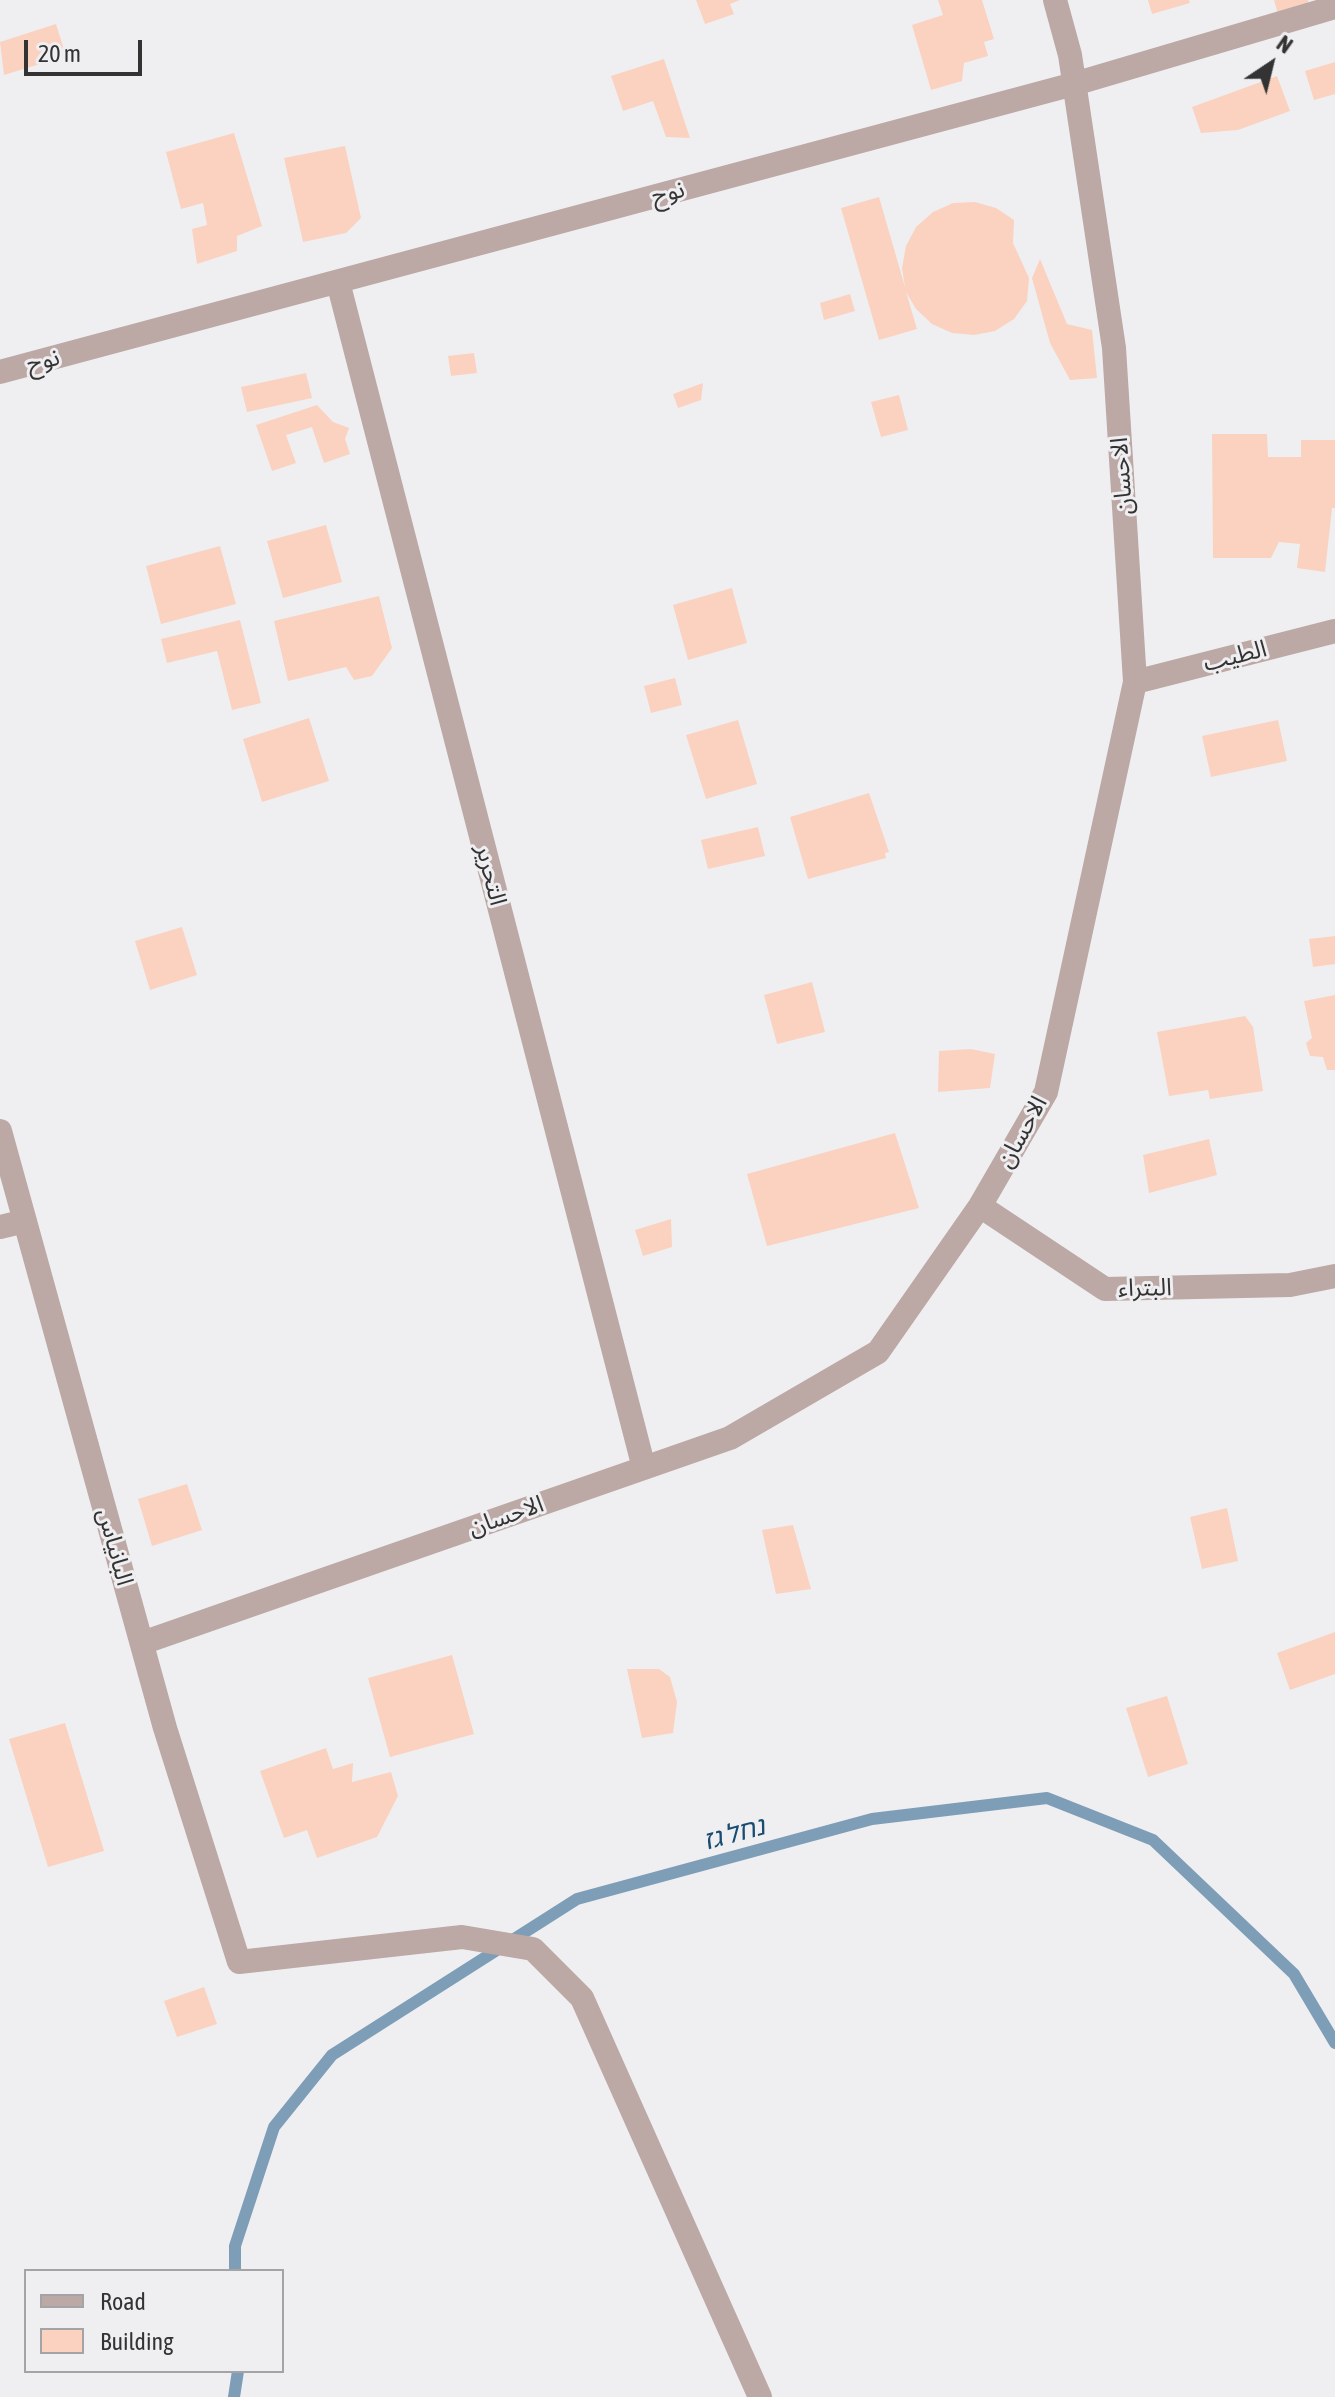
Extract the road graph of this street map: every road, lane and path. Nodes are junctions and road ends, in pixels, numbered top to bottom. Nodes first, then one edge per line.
1 (1055, 0) edge
2 (1335, 7) edge
3 (1074, 84) junction
4 (338, 282) junction
5 (0, 372) edge
6 (1335, 631) edge
7 (1135, 682) junction
8 (0, 1131) edge
9 (980, 1206) junction
10 (25, 1221) junction
11 (0, 1227) edge
12 (1335, 1276) edge
13 (644, 1468) junction
14 (142, 1643) junction
15 (760, 2397) edge

1 - 3 street, الاحسان
2 - 3 street, نوح
3 - 4 street, نوح
3 - 7 street, الاحسان
4 - 5 street, نوح
4 - 13 street, التحرير
6 - 7 street, الطيب
7 - 9 street, الاحسان
8 - 10 street, البانياس
9 - 12 street, البتراء
9 - 13 street, الاحسان
10 - 11 street
10 - 14 street, البانياس
13 - 14 street, الاحسان
14 - 15 street, البانياس

